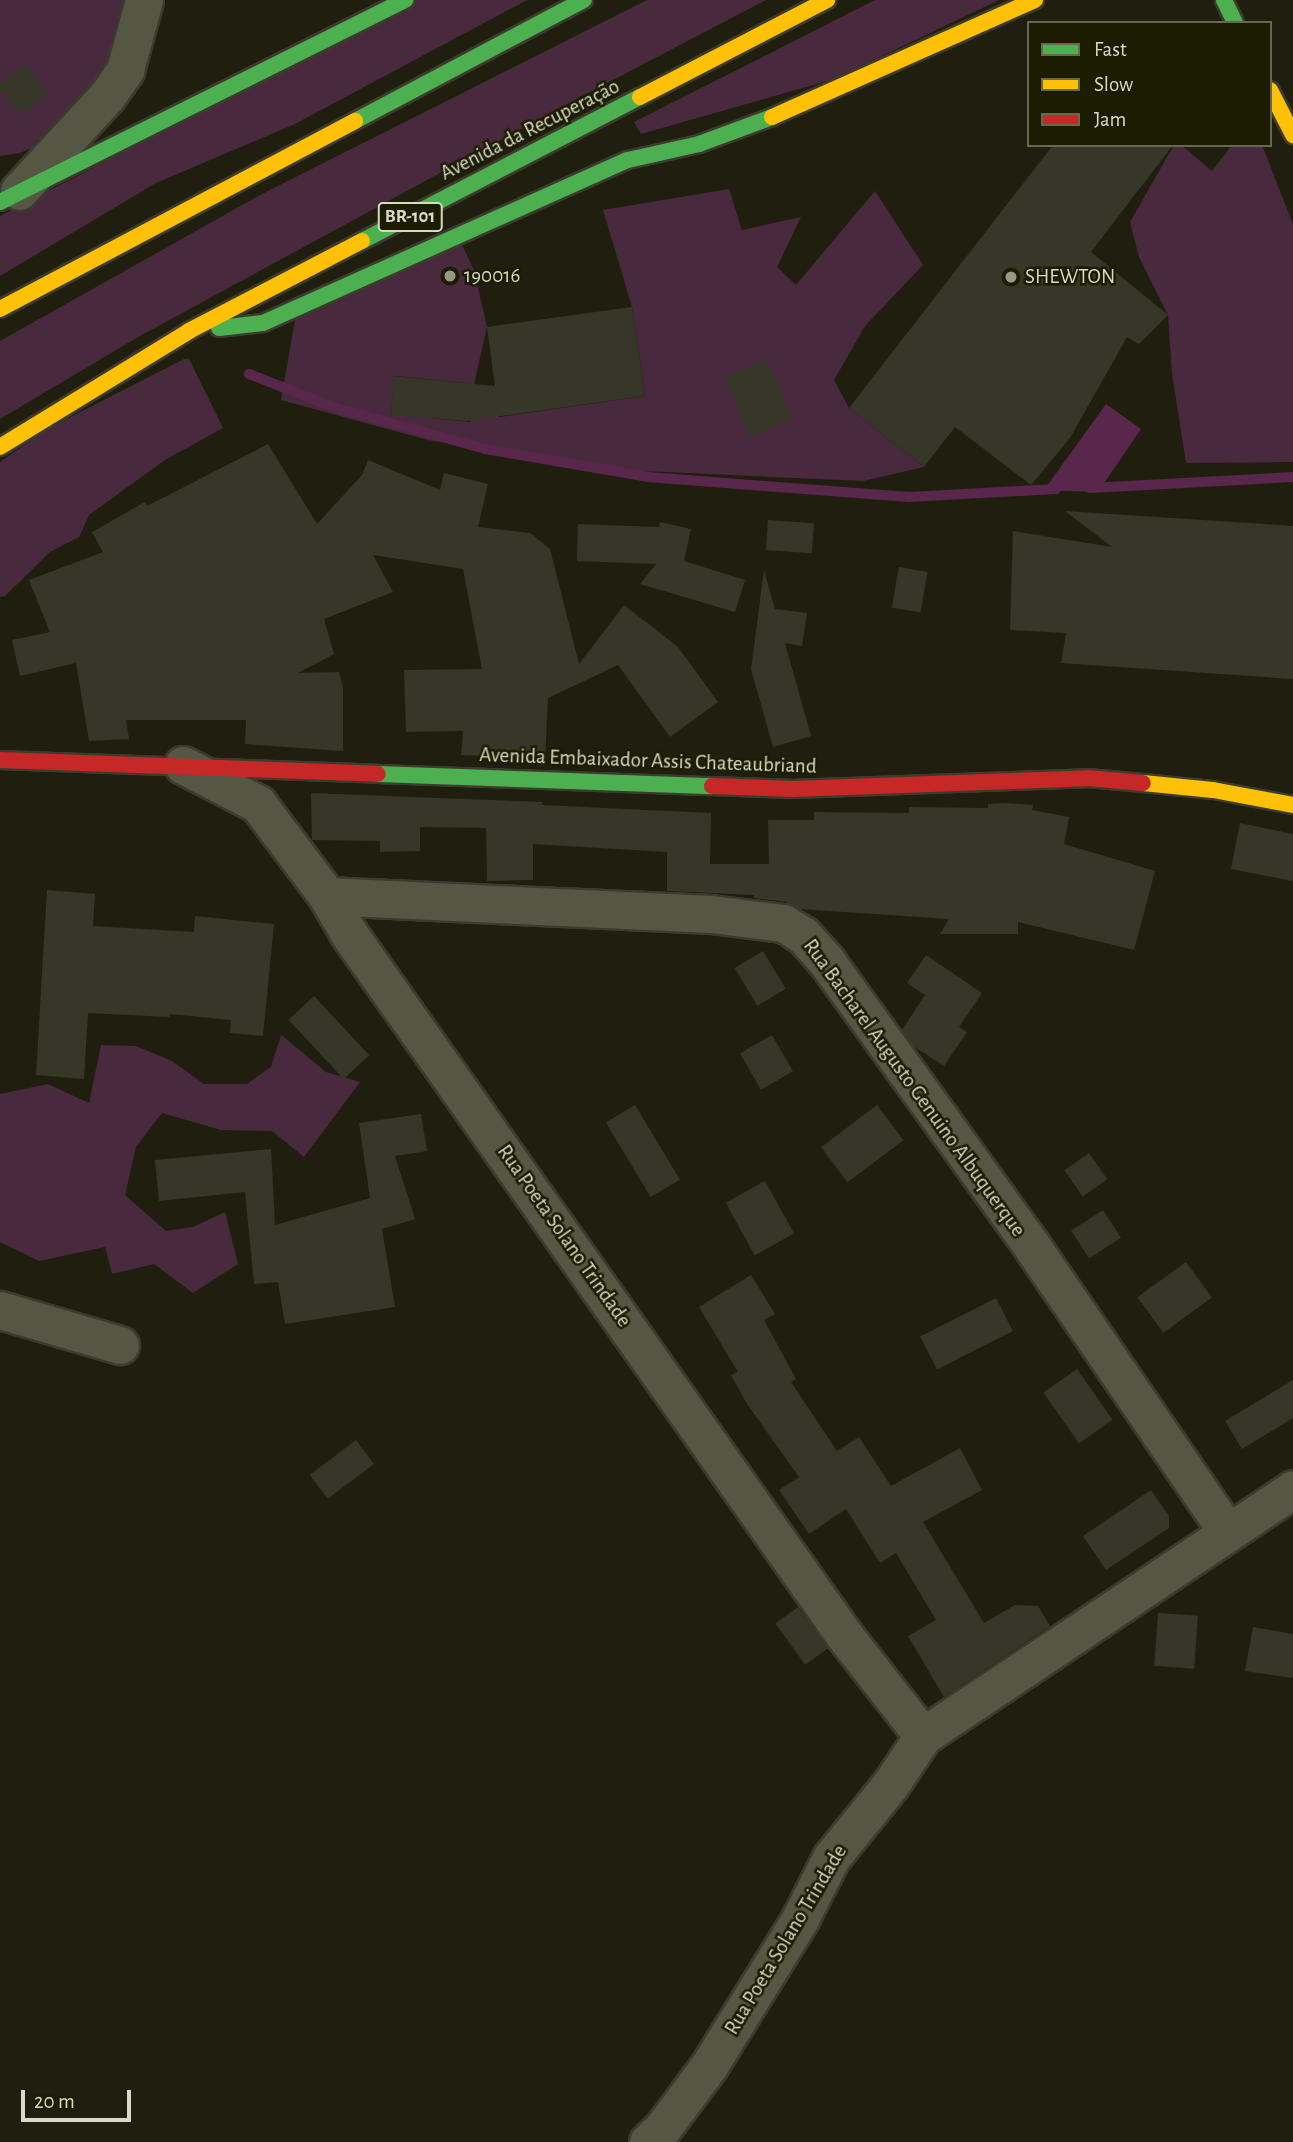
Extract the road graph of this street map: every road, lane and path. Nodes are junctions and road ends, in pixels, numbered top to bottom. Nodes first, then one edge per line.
1 (144, 0) edge
2 (405, 0) edge
3 (584, 0) edge
4 (827, 0) edge
5 (1035, 0) edge
6 (1224, 0) edge
7 (1234, 21) edge
8 (1272, 94) edge
9 (1293, 135) edge
10 (7, 199) edge
11 (0, 309) edge
12 (189, 331) junction
13 (0, 447) edge
14 (0, 760) edge
15 (182, 765) junction
16 (1293, 805) edge
17 (327, 896) junction
18 (0, 1310) edge
19 (120, 1345) dead end
20 (1293, 1489) edge
21 (1227, 1531) junction
22 (923, 1736) junction
23 (648, 2142) edge

1 - 10 street
2 - 10 main road
3 - 11 main road
4 - 12 main road, Avenida da Recuperação / BR-101
5 - 12 main road
6 - 7 main road
8 - 9 main road
12 - 13 main road, Avenida da Recuperação / BR-101
14 - 15 main road, Avenida Embaixador Assis Chateaubriand
15 - 16 main road, Avenida Embaixador Assis Chateaubriand
15 - 17 street, Rua Poeta Solano Trindade
17 - 21 street, Rua Bacharel Augusto Genuino Albuquerque
17 - 22 street, Rua Poeta Solano Trindade
18 - 19 street
20 - 21 street, Rua Poeta Solano Trindade
21 - 22 street, Rua Poeta Solano Trindade
22 - 23 street, Rua Poeta Solano Trindade

